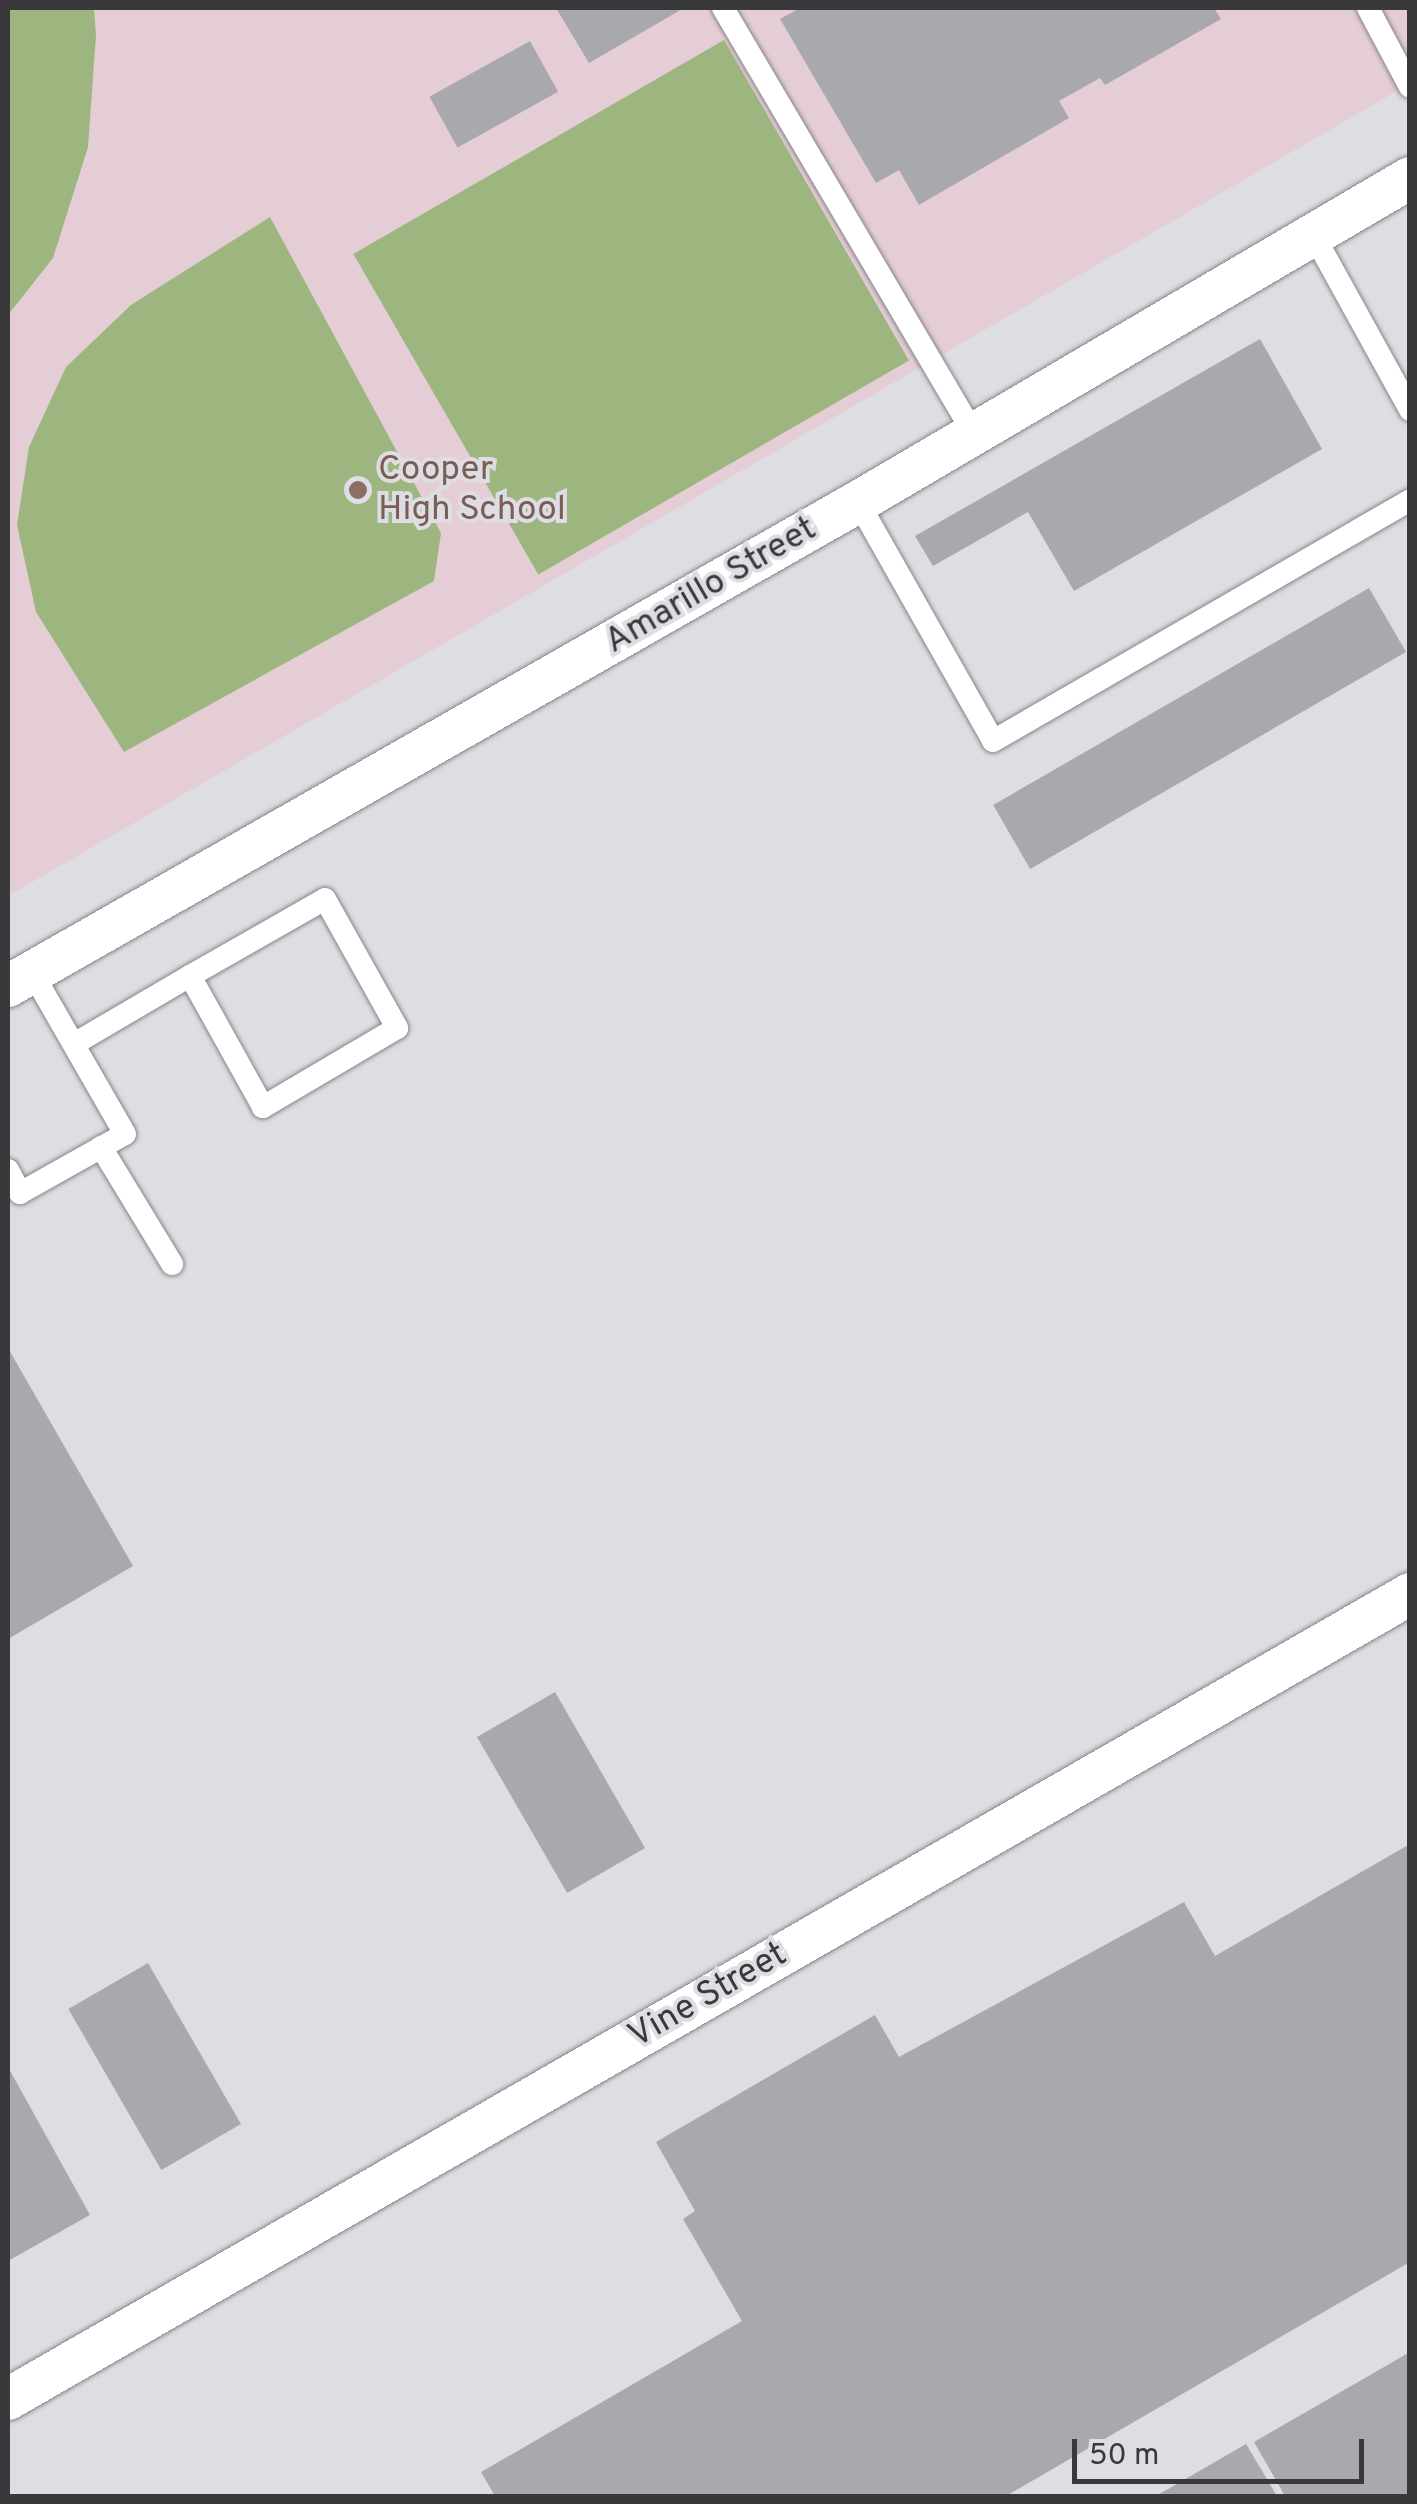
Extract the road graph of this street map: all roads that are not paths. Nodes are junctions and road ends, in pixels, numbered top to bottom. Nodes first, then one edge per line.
1 (723, 8) edge
2 (1368, 8) edge
3 (1410, 86) edge
4 (1410, 178) edge
5 (1313, 234) junction
6 (1410, 410) edge
7 (972, 430) junction
8 (1410, 500) edge
9 (858, 502) junction
10 (190, 976) junction
11 (20, 979) edge
12 (74, 1044) junction
13 (101, 1147) junction
14 (8, 1170) edge
15 (172, 1264) dead end
16 (1410, 1594) edge
17 (8, 2399) edge

1 - 7 lane
2 - 3 lane
4 - 5 street, Amarillo Street
5 - 6 lane
5 - 7 street, Amarillo Street
7 - 9 street, Amarillo Street
8 - 9 lane
9 - 11 street, Amarillo Street
10 - 10 lane
10 - 12 lane
11 - 12 lane
12 - 13 lane
13 - 14 lane
13 - 15 lane
16 - 17 street, Vine Street

